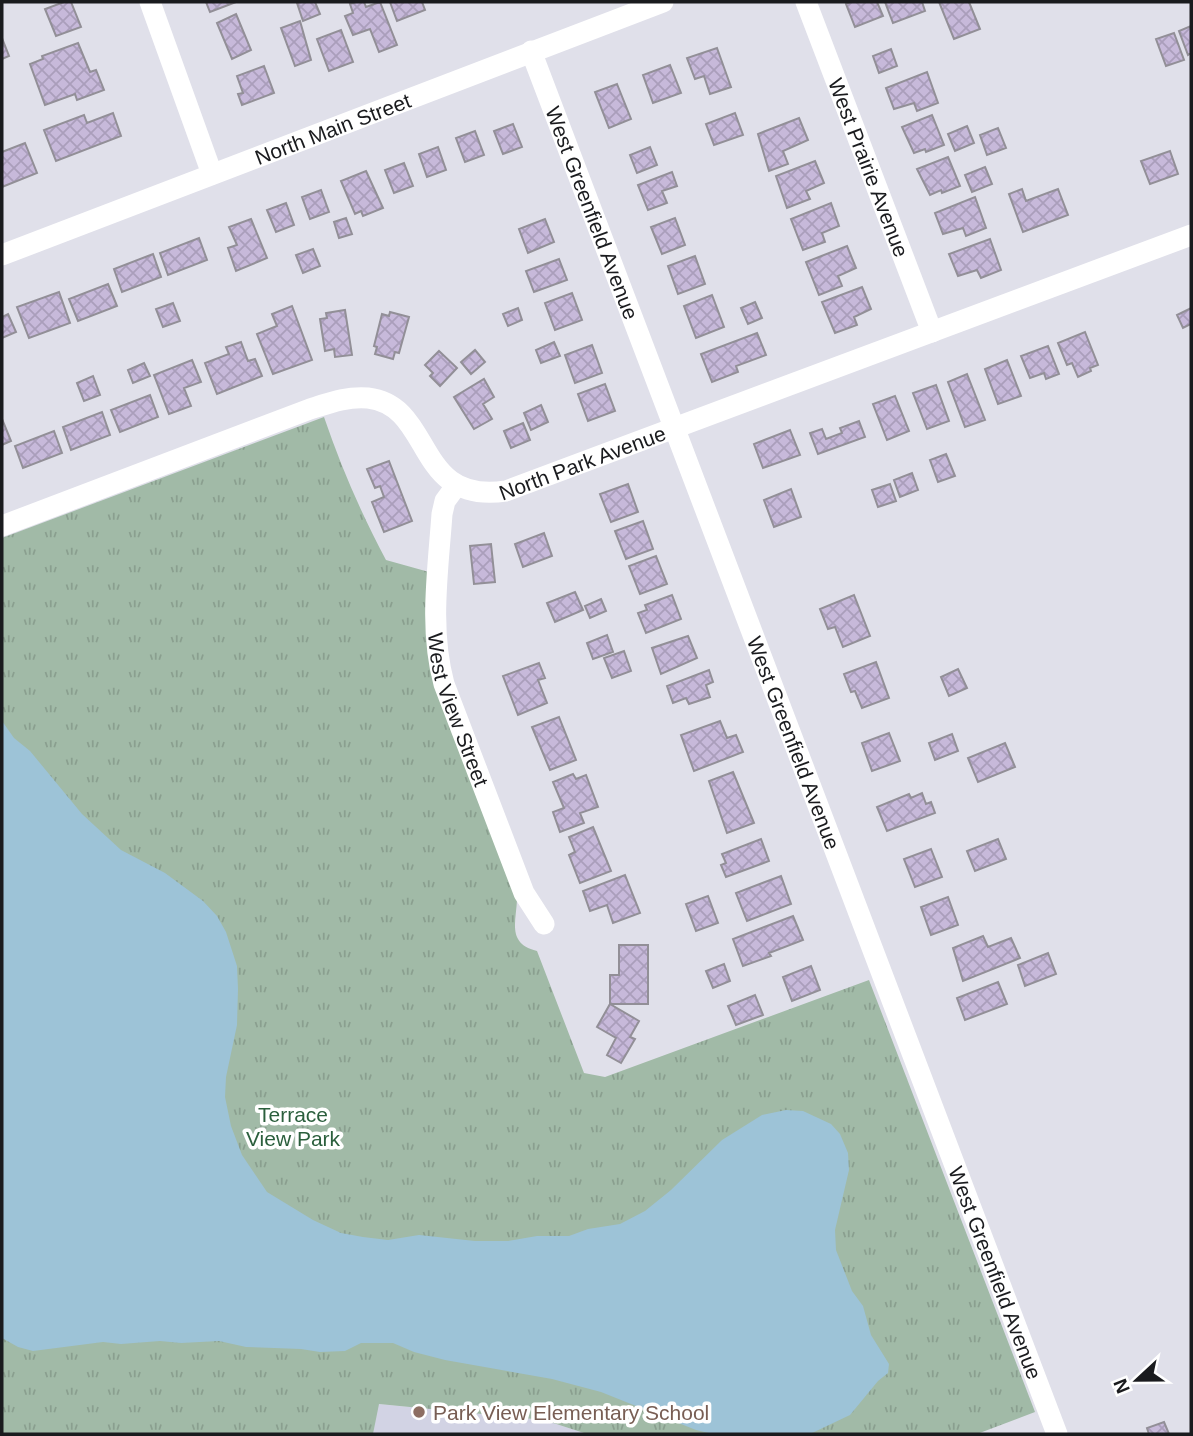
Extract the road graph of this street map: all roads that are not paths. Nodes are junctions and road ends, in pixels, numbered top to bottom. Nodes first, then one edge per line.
1 (150, 2) edge
2 (663, 2) edge
3 (806, 2) edge
4 (531, 51) junction
5 (212, 174) junction
6 (1191, 235) edge
7 (2, 255) edge
8 (932, 332) junction
9 (674, 430) junction
10 (456, 486) junction
11 (2, 526) edge
12 (544, 924) dead end
13 (1058, 1434) edge

1 - 5 street
2 - 4 street, North Main Street
3 - 8 street, West Prairie Avenue
4 - 5 street, North Main Street
4 - 9 street, West Greenfield Avenue
5 - 7 street, North Main Street
6 - 8 street, North Park Avenue
8 - 9 street, North Park Avenue
9 - 10 street, North Park Avenue
9 - 13 street, West Greenfield Avenue
10 - 11 street
10 - 12 street, West View Street

